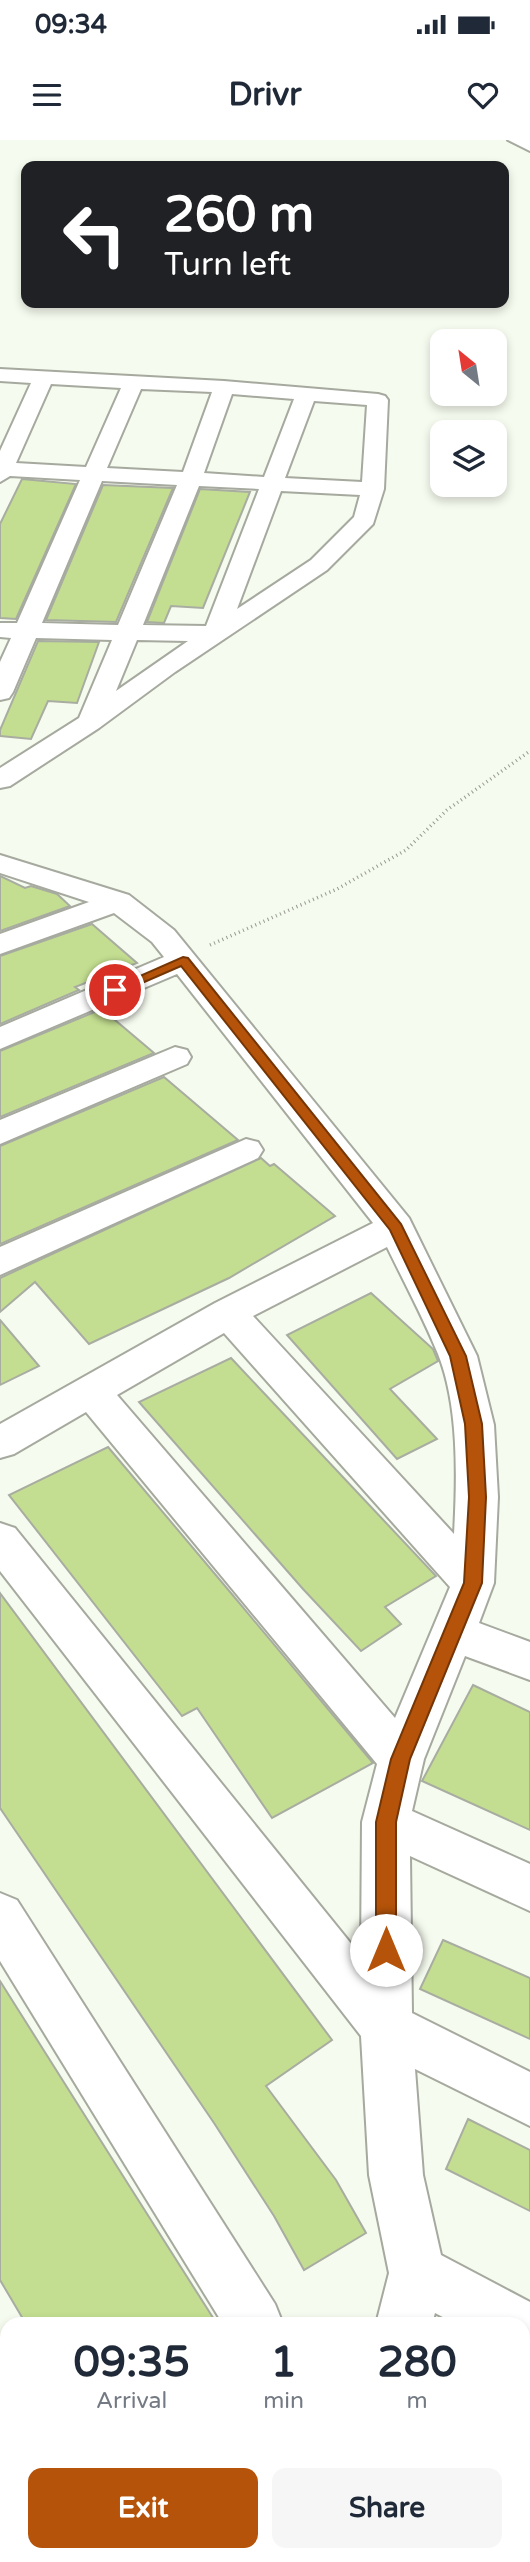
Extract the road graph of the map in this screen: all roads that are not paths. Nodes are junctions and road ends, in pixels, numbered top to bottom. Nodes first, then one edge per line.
1 (516, 140) edge
2 (530, 146) edge
3 (0, 375) edge
4 (43, 378) junction
5 (133, 383) junction
6 (224, 387) junction
7 (306, 395) junction
8 (1, 471) edge
9 (94, 474) junction
10 (191, 479) junction
11 (273, 484) junction
12 (373, 489) junction
13 (0, 630) edge
14 (26, 632) junction
15 (127, 633) junction
16 (215, 634) junction
17 (0, 692) edge
18 (90, 722) junction
19 (0, 779) edge
20 (0, 864) edge
21 (118, 901) junction
22 (0, 945) edge
23 (183, 961) junction
24 (0, 1039) edge
25 (175, 1057) dead end
26 (0, 1133) edge
27 (246, 1150) dead end
28 (396, 1227) junction
29 (0, 1262) edge
30 (228, 1313) junction
31 (91, 1391) junction
32 (0, 1443) edge
33 (0, 1540) edge
34 (473, 1583) junction
35 (453, 1632) junction
36 (530, 1661) edge
37 (401, 1759) junction
38 (386, 1822) junction
39 (530, 1888) edge
40 (0, 1916) edge
41 (386, 2027) junction
42 (530, 2100) edge
43 (410, 2299) edge
44 (251, 2317) edge
45 (485, 2317) edge

1 - 2 street
3 - 4 street
4 - 5 street
4 - 8 street
5 - 6 street
5 - 9 street
6 - 7 street
6 - 10 street
7 - 11 street
7 - 12 street
8 - 9 street
9 - 10 street
9 - 14 street
10 - 11 street
10 - 15 street
11 - 12 street
11 - 16 street
12 - 16 street
13 - 14 street
14 - 15 street
14 - 17 street
15 - 16 street
15 - 18 street
16 - 18 street
18 - 19 street
20 - 21 street
21 - 22 street
21 - 23 street
23 - 24 street
23 - 28 street
25 - 26 street
27 - 29 street
28 - 30 street
28 - 34 street
30 - 31 street
30 - 34 street
31 - 32 street
31 - 37 street
33 - 41 street
34 - 35 street
35 - 36 street
35 - 37 street
37 - 38 street
38 - 39 street
38 - 41 street
40 - 44 street
41 - 42 street
41 - 43 street
43 - 45 street

